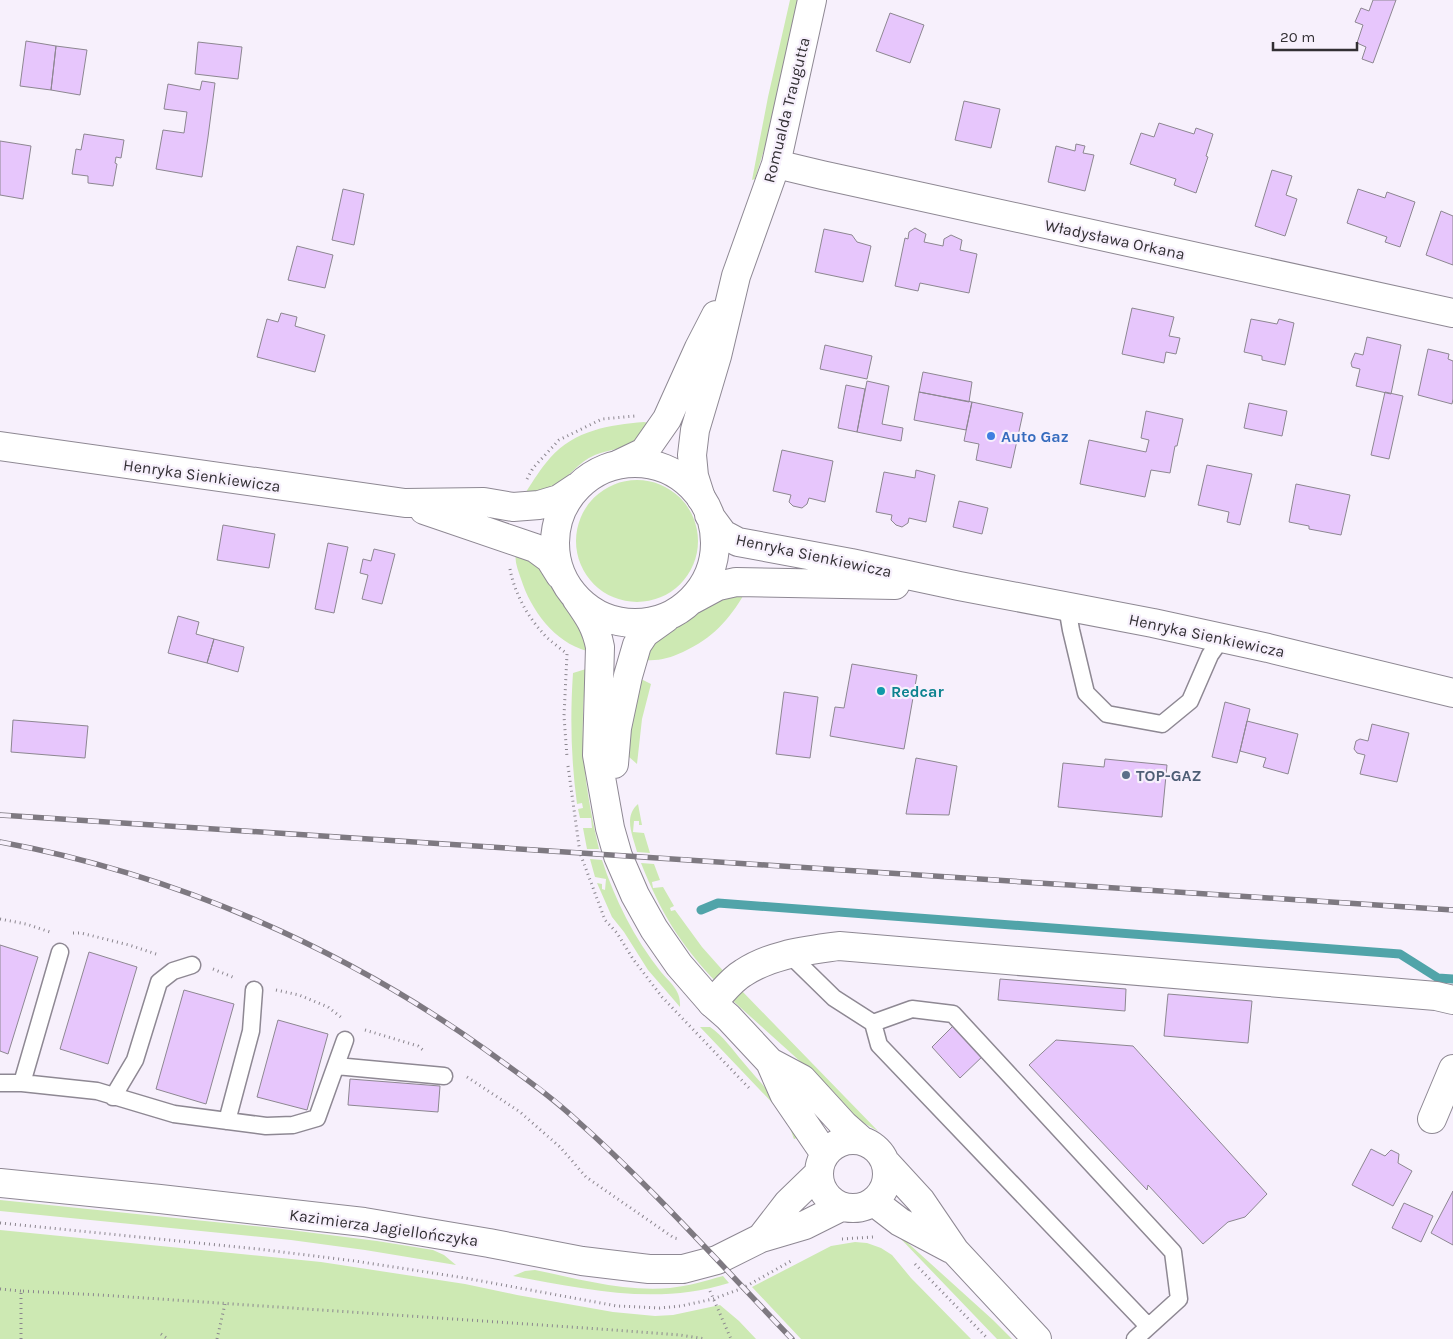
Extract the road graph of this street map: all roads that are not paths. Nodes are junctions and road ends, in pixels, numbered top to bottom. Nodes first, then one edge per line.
1 (812, 0) edge
2 (776, 164) junction
3 (736, 276) junction
4 (1453, 313) edge
5 (0, 446) edge
6 (619, 464) junction
7 (577, 487) junction
8 (405, 503) junction
9 (705, 506) junction
10 (959, 586) junction
11 (569, 588) junction
12 (1067, 607) junction
13 (681, 608) junction
14 (1222, 638) junction
15 (1453, 693) edge
16 (610, 828) junction
17 (60, 952) dead end
18 (789, 954) junction
19 (192, 965) dead end
20 (254, 990) dead end
21 (1453, 1000) edge
22 (712, 1003) junction
23 (873, 1023) junction
24 (345, 1040) dead end
25 (770, 1062) junction
26 (336, 1066) junction
27 (1453, 1069) edge
28 (444, 1076) dead end
29 (0, 1082) edge
30 (22, 1083) junction
31 (113, 1097) junction
32 (1432, 1119) dead end
33 (227, 1121) junction
34 (861, 1140) junction
35 (887, 1164) junction
36 (821, 1171) junction
37 (0, 1183) edge
38 (874, 1202) junction
39 (841, 1207) junction
40 (761, 1238) junction
41 (955, 1251) junction
42 (1148, 1326) junction
43 (1037, 1339) edge
44 (1135, 1339) edge

1 - 2 main road, Romualda Traugutta
2 - 3 main road, Romualda Traugutta
2 - 4 main road, Władysława Orkana
3 - 6 main road, Romualda Traugutta
3 - 9 main road, Romualda Traugutta
5 - 8 main road, Henryka Sienkiewicza
6 - 7 main road
6 - 9 main road
7 - 8 main road, Henryka Sienkiewicza
7 - 11 main road
8 - 11 main road, Henryka Sienkiewicza
9 - 10 main road, Henryka Sienkiewicza
9 - 13 main road
10 - 12 main road, Henryka Sienkiewicza
10 - 13 main road, Henryka Sienkiewicza
11 - 13 main road
11 - 16 main road, Henryka Sienkiewicza
12 - 14 main road, Henryka Sienkiewicza
12 - 14 lane
13 - 16 main road
14 - 15 main road, Henryka Sienkiewicza
16 - 22 main road
17 - 30 lane
18 - 21 main road
18 - 22 main road
18 - 23 lane
19 - 31 lane
20 - 33 lane
22 - 25 main road
23 - 42 lane
23 - 42 lane
24 - 26 lane
25 - 34 main road
25 - 36 main road
26 - 28 lane
26 - 33 lane
27 - 32 main road
29 - 30 lane
30 - 31 lane
31 - 33 lane
34 - 35 main road
34 - 36 main road
35 - 38 main road
35 - 41 main road
36 - 39 main road
36 - 40 main road, Kazimierza Jagiellończyka
37 - 40 main road, Kazimierza Jagiellończyka
38 - 39 main road
38 - 41 main road
39 - 40 main road, Kazimierza Jagiellończyka
41 - 43 main road
42 - 44 lane

